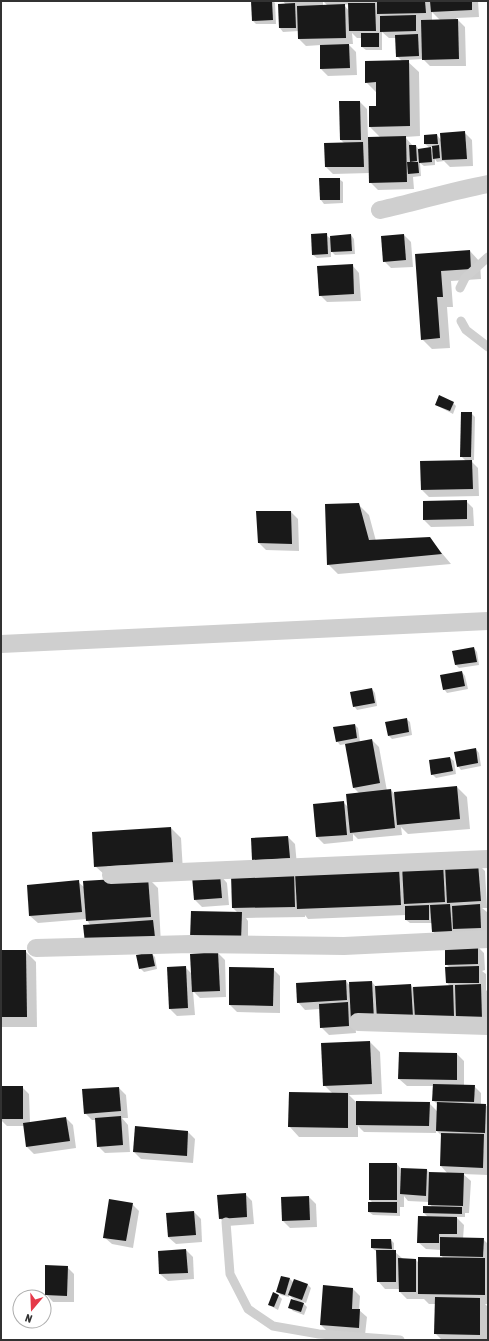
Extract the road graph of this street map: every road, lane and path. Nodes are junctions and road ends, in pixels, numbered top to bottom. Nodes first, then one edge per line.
1 (488, 184) edge
2 (380, 210) dead end
3 (488, 257) edge
4 (460, 288) dead end
5 (461, 321) dead end
6 (488, 347) edge
7 (488, 621) edge
8 (1, 644) edge
9 (488, 859) edge
10 (112, 875) dead end
11 (488, 939) edge
12 (36, 948) dead end
13 (358, 1022) dead end
14 (488, 1026) edge
15 (226, 1222) dead end
16 (400, 1340) edge

1 - 2 street
3 - 4 lane
5 - 6 lane
7 - 8 street
9 - 10 street
11 - 12 street
13 - 14 street
15 - 16 lane

